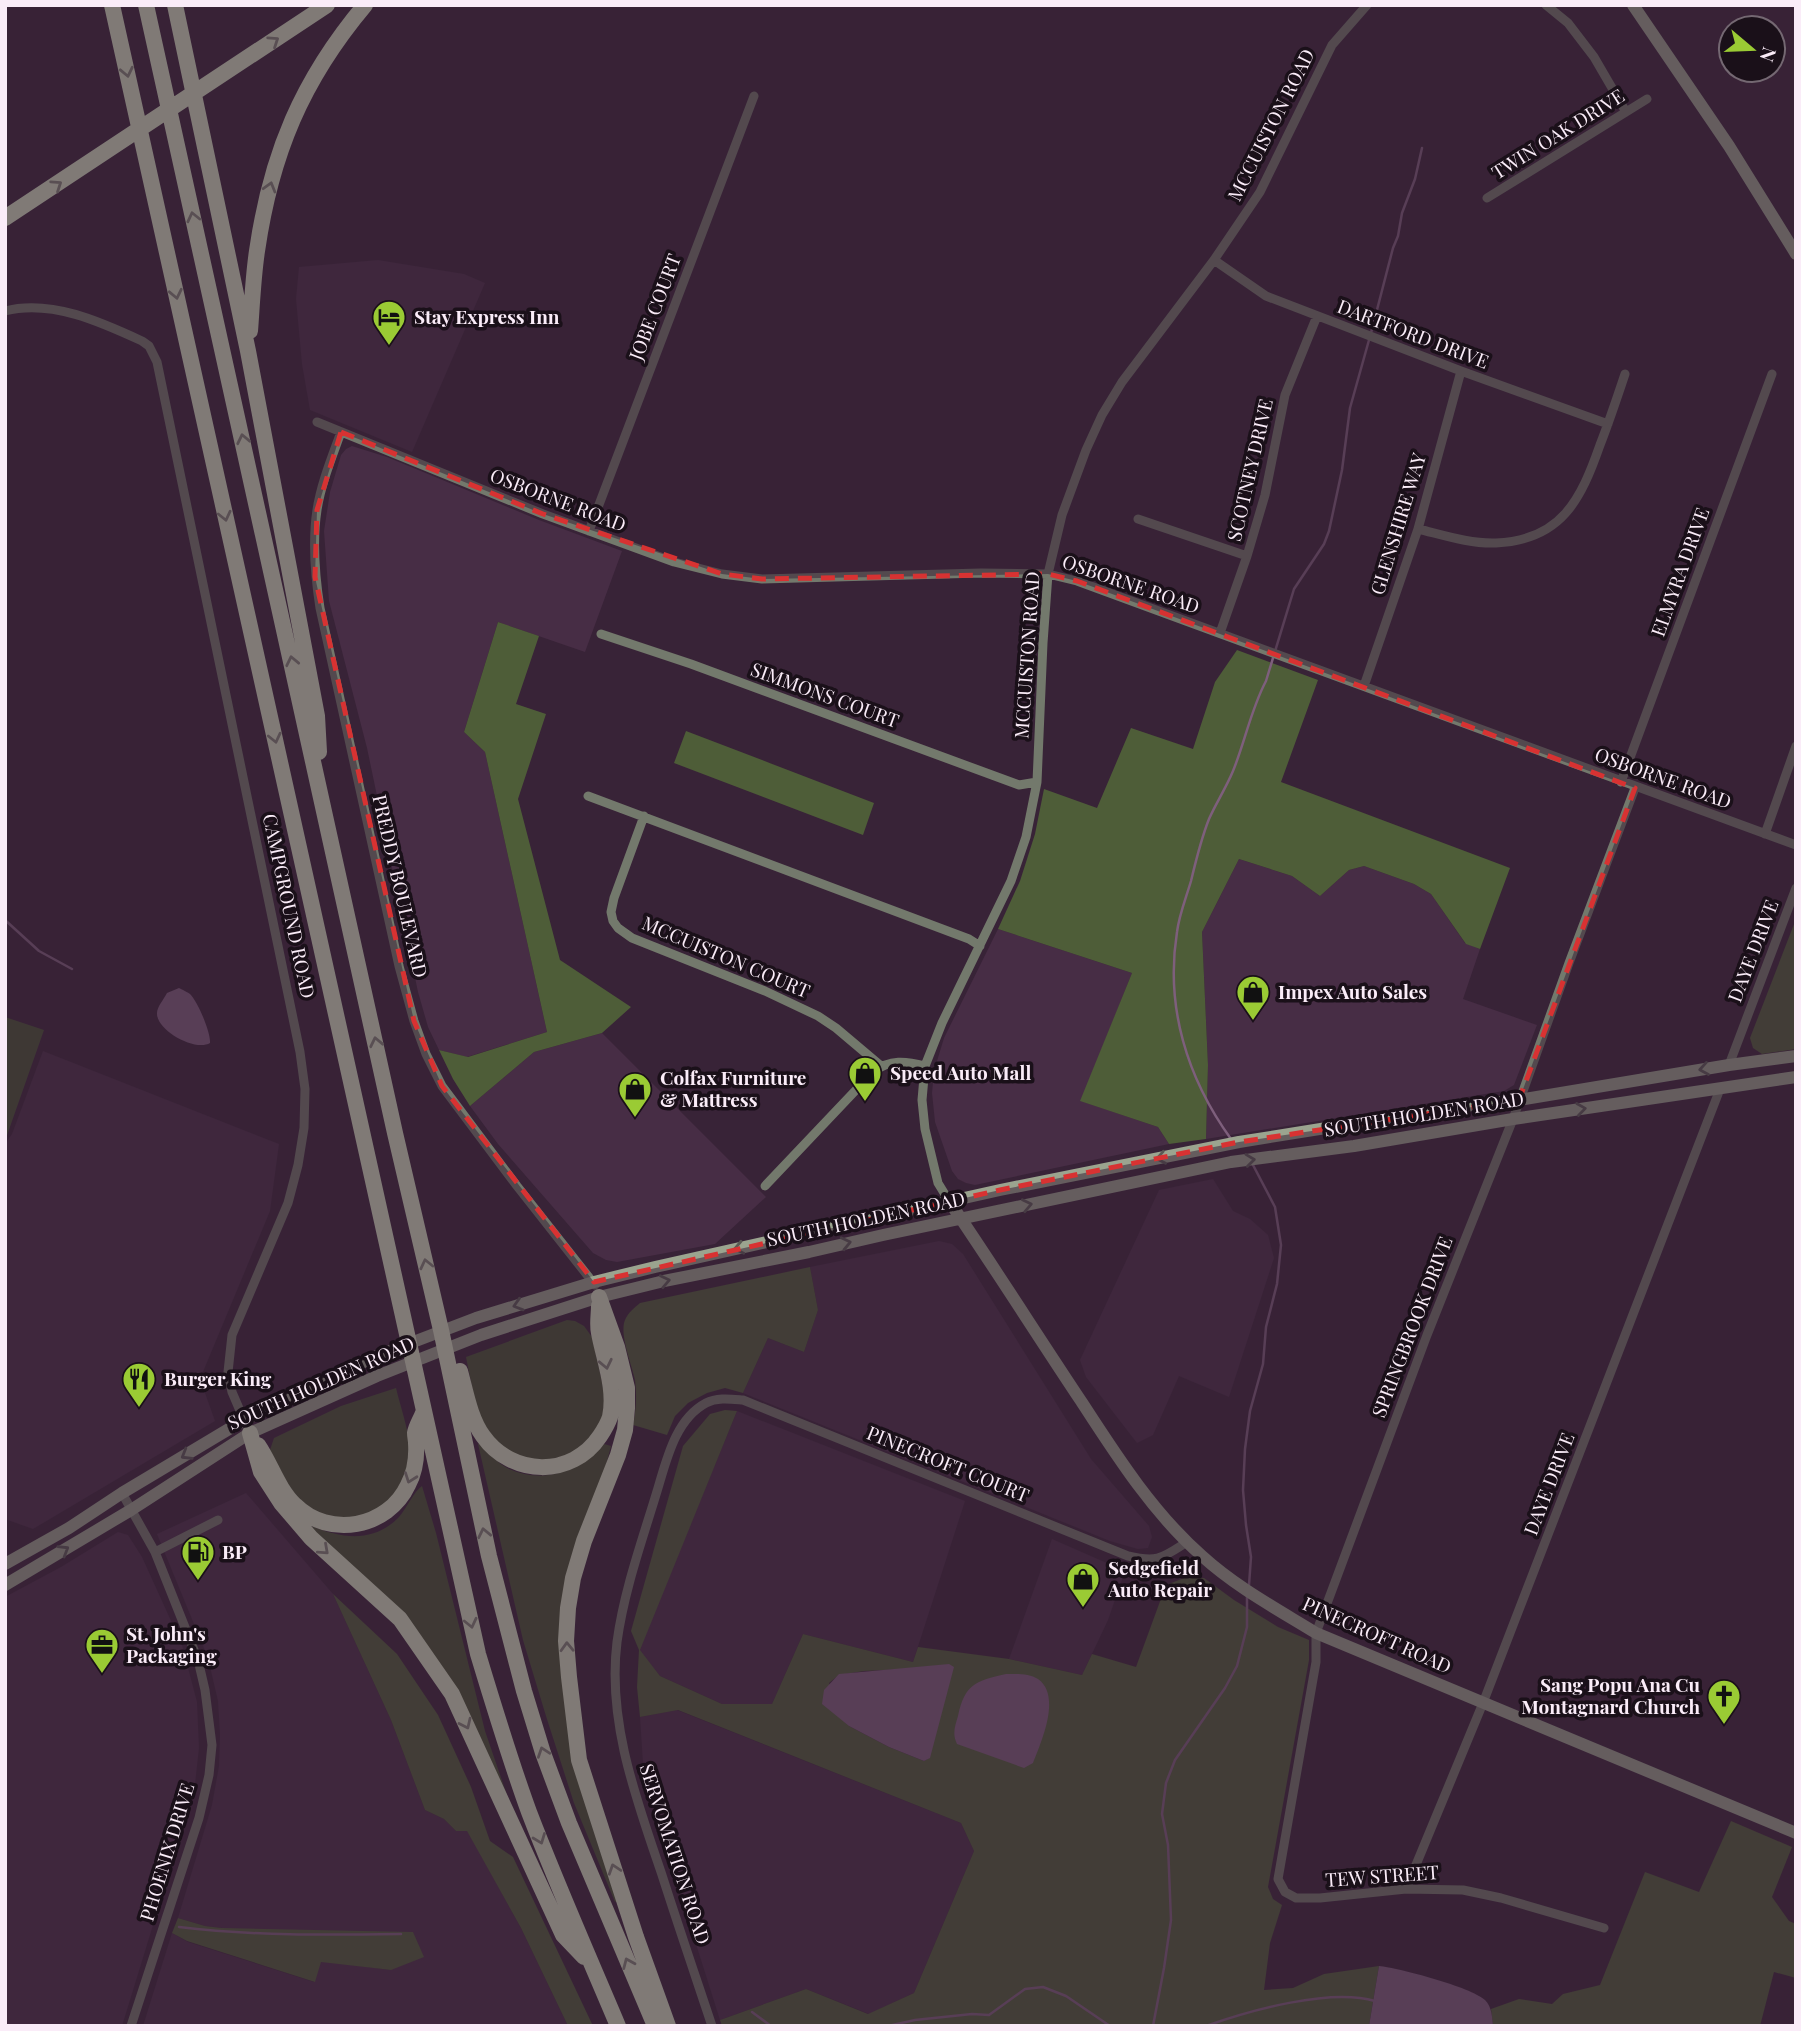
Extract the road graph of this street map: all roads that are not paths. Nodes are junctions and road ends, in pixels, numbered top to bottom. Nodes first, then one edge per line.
1 (112, 5) edge
2 (146, 5) edge
3 (175, 5) edge
4 (327, 5) edge
5 (365, 5) edge
6 (1367, 5) edge
7 (1546, 5) edge
8 (1633, 5) edge
9 (754, 96) dead end
10 (1647, 99) dead end
11 (1626, 112) junction
12 (1487, 198) dead end
13 (5, 218) edge
14 (1796, 254) edge
15 (1214, 260) junction
16 (5, 311) edge
17 (1317, 316) junction
18 (248, 351) junction
19 (1461, 371) junction
20 (1625, 374) dead end
21 (1772, 374) dead end
22 (317, 422) dead end
23 (1608, 424) junction
24 (341, 432) junction
25 (1138, 520) dead end
26 (1418, 529) junction
27 (589, 531) junction
28 (1247, 556) junction
29 (1048, 574) junction
30 (1220, 633) junction
31 (601, 634) dead end
32 (1364, 686) junction
33 (1796, 746) edge
34 (1037, 782) junction
35 (1621, 782) junction
36 (1635, 788) junction
37 (588, 796) dead end
38 (322, 799) junction
39 (644, 816) junction
40 (1765, 834) junction
41 (1796, 845) edge
42 (1796, 888) edge
43 (980, 946) junction
44 (1796, 1056) edge
45 (1729, 1065) junction
46 (881, 1066) junction
47 (925, 1066) junction
48 (1796, 1077) edge
49 (1720, 1089) junction
50 (1519, 1101) junction
51 (1513, 1119) junction
52 (765, 1186) dead end
53 (948, 1201) junction
54 (960, 1218) junction
55 (596, 1290) junction
56 (441, 1331) junction
57 (694, 1412) joint
58 (424, 1413) junction
59 (247, 1426) junction
60 (122, 1493) junction
61 (131, 1510) junction
62 (218, 1520) dead end
63 (1187, 1542) junction
64 (155, 1552) junction
65 (5, 1564) edge
66 (5, 1585) edge
67 (1316, 1633) junction
68 (1483, 1703) junction
69 (1796, 1833) edge
70 (1406, 1889) junction
71 (1285, 1892) joint
72 (1604, 1928) dead end
73 (593, 1966) junction
74 (131, 2026) edge
75 (618, 2026) edge
76 (655, 2026) edge
77 (668, 2026) edge
78 (712, 2026) edge

1 -> 58 highway
38 -> 2 highway
3 - 18 highway
13 -> 4 highway
18 -> 5 highway
6 - 15 street, MCCUISTON ROAD
7 - 11 street
8 - 14 main road
9 - 27 street, JOBE COURT
10 - 11 street, TWIN OAK DRIVE
11 - 12 street, TWIN OAK DRIVE
15 - 17 street, DARTFORD DRIVE
15 - 29 street, MCCUISTON ROAD
16 - 59 street, CAMPGROUND ROAD
17 - 19 street, DARTFORD DRIVE
17 - 28 street, SCOTNEY DRIVE
18 - 38 highway
19 - 23 street, DARTFORD DRIVE
19 - 26 street, GLENSHIRE WAY
20 - 23 street
21 - 35 street, ELMYRA DRIVE
22 - 24 street, OSBORNE ROAD
23 - 26 street
24 - 27 street, OSBORNE ROAD
24 - 55 street, PREDDY BOULEVARD
25 - 28 street
26 - 32 street, GLENSHIRE WAY
27 - 29 street, OSBORNE ROAD
28 - 30 street, SCOTNEY DRIVE
29 - 30 street, OSBORNE ROAD
29 - 34 street, MCCUISTON ROAD
30 - 32 street, OSBORNE ROAD
31 - 34 street, SIMMONS COURT
32 - 35 street, OSBORNE ROAD
33 - 40 street
34 - 43 street, MCCUISTON ROAD
35 - 36 street, OSBORNE ROAD
36 - 40 street, OSBORNE ROAD
36 - 50 street, SPRINGBROOK DRIVE
37 - 39 street
56 -> 38 highway
39 - 43 street
39 - 46 street, MCCUISTON COURT
40 - 41 street, OSBORNE ROAD
42 - 45 street, DAYE DRIVE
43 - 47 street, MCCUISTON ROAD
44 - 45 main road, SOUTH HOLDEN ROAD
45 -> 50 main road, SOUTH HOLDEN ROAD
46 - 47 street
46 - 52 street
47 - 53 street, MCCUISTON ROAD
48 - 49 main road, SOUTH HOLDEN ROAD
51 -> 49 main road, SOUTH HOLDEN ROAD
49 - 68 street, DAYE DRIVE
50 - 51 street, SPRINGBROOK DRIVE
50 -> 53 main road, SOUTH HOLDEN ROAD
54 -> 51 main road, SOUTH HOLDEN ROAD
51 - 67 street, SPRINGBROOK DRIVE
53 - 54 main road, PINECROFT ROAD
53 -> 55 main road, SOUTH HOLDEN ROAD
55 -> 54 main road, SOUTH HOLDEN ROAD
54 - 63 main road, PINECROFT ROAD
55 -> 56 highway
55 - 59 main road, SOUTH HOLDEN ROAD
55 -> 59 main road, SOUTH HOLDEN ROAD
77 -> 55 highway
76 -> 56 highway
57 - 63 street, PINECROFT COURT
57 - 78 street, SERVOMATION ROAD
58 -> 59 highway
58 -> 73 highway
59 -> 60 main road, SOUTH HOLDEN ROAD
59 - 61 main road, SOUTH HOLDEN ROAD
59 -> 73 highway
60 - 61 street, PHOENIX DRIVE
60 - 65 main road, SOUTH HOLDEN ROAD
61 - 64 street, PHOENIX DRIVE
66 -> 61 main road, SOUTH HOLDEN ROAD
62 - 64 street
63 - 67 main road, PINECROFT ROAD
64 - 74 street, PHOENIX DRIVE
67 - 68 main road, PINECROFT ROAD
67 - 71 street, SPRINGBROOK DRIVE
68 - 69 main road, PINECROFT ROAD
68 - 70 street, DAYE DRIVE
70 - 71 street, TEW STREET
70 - 72 street, TEW STREET
73 - 75 highway

